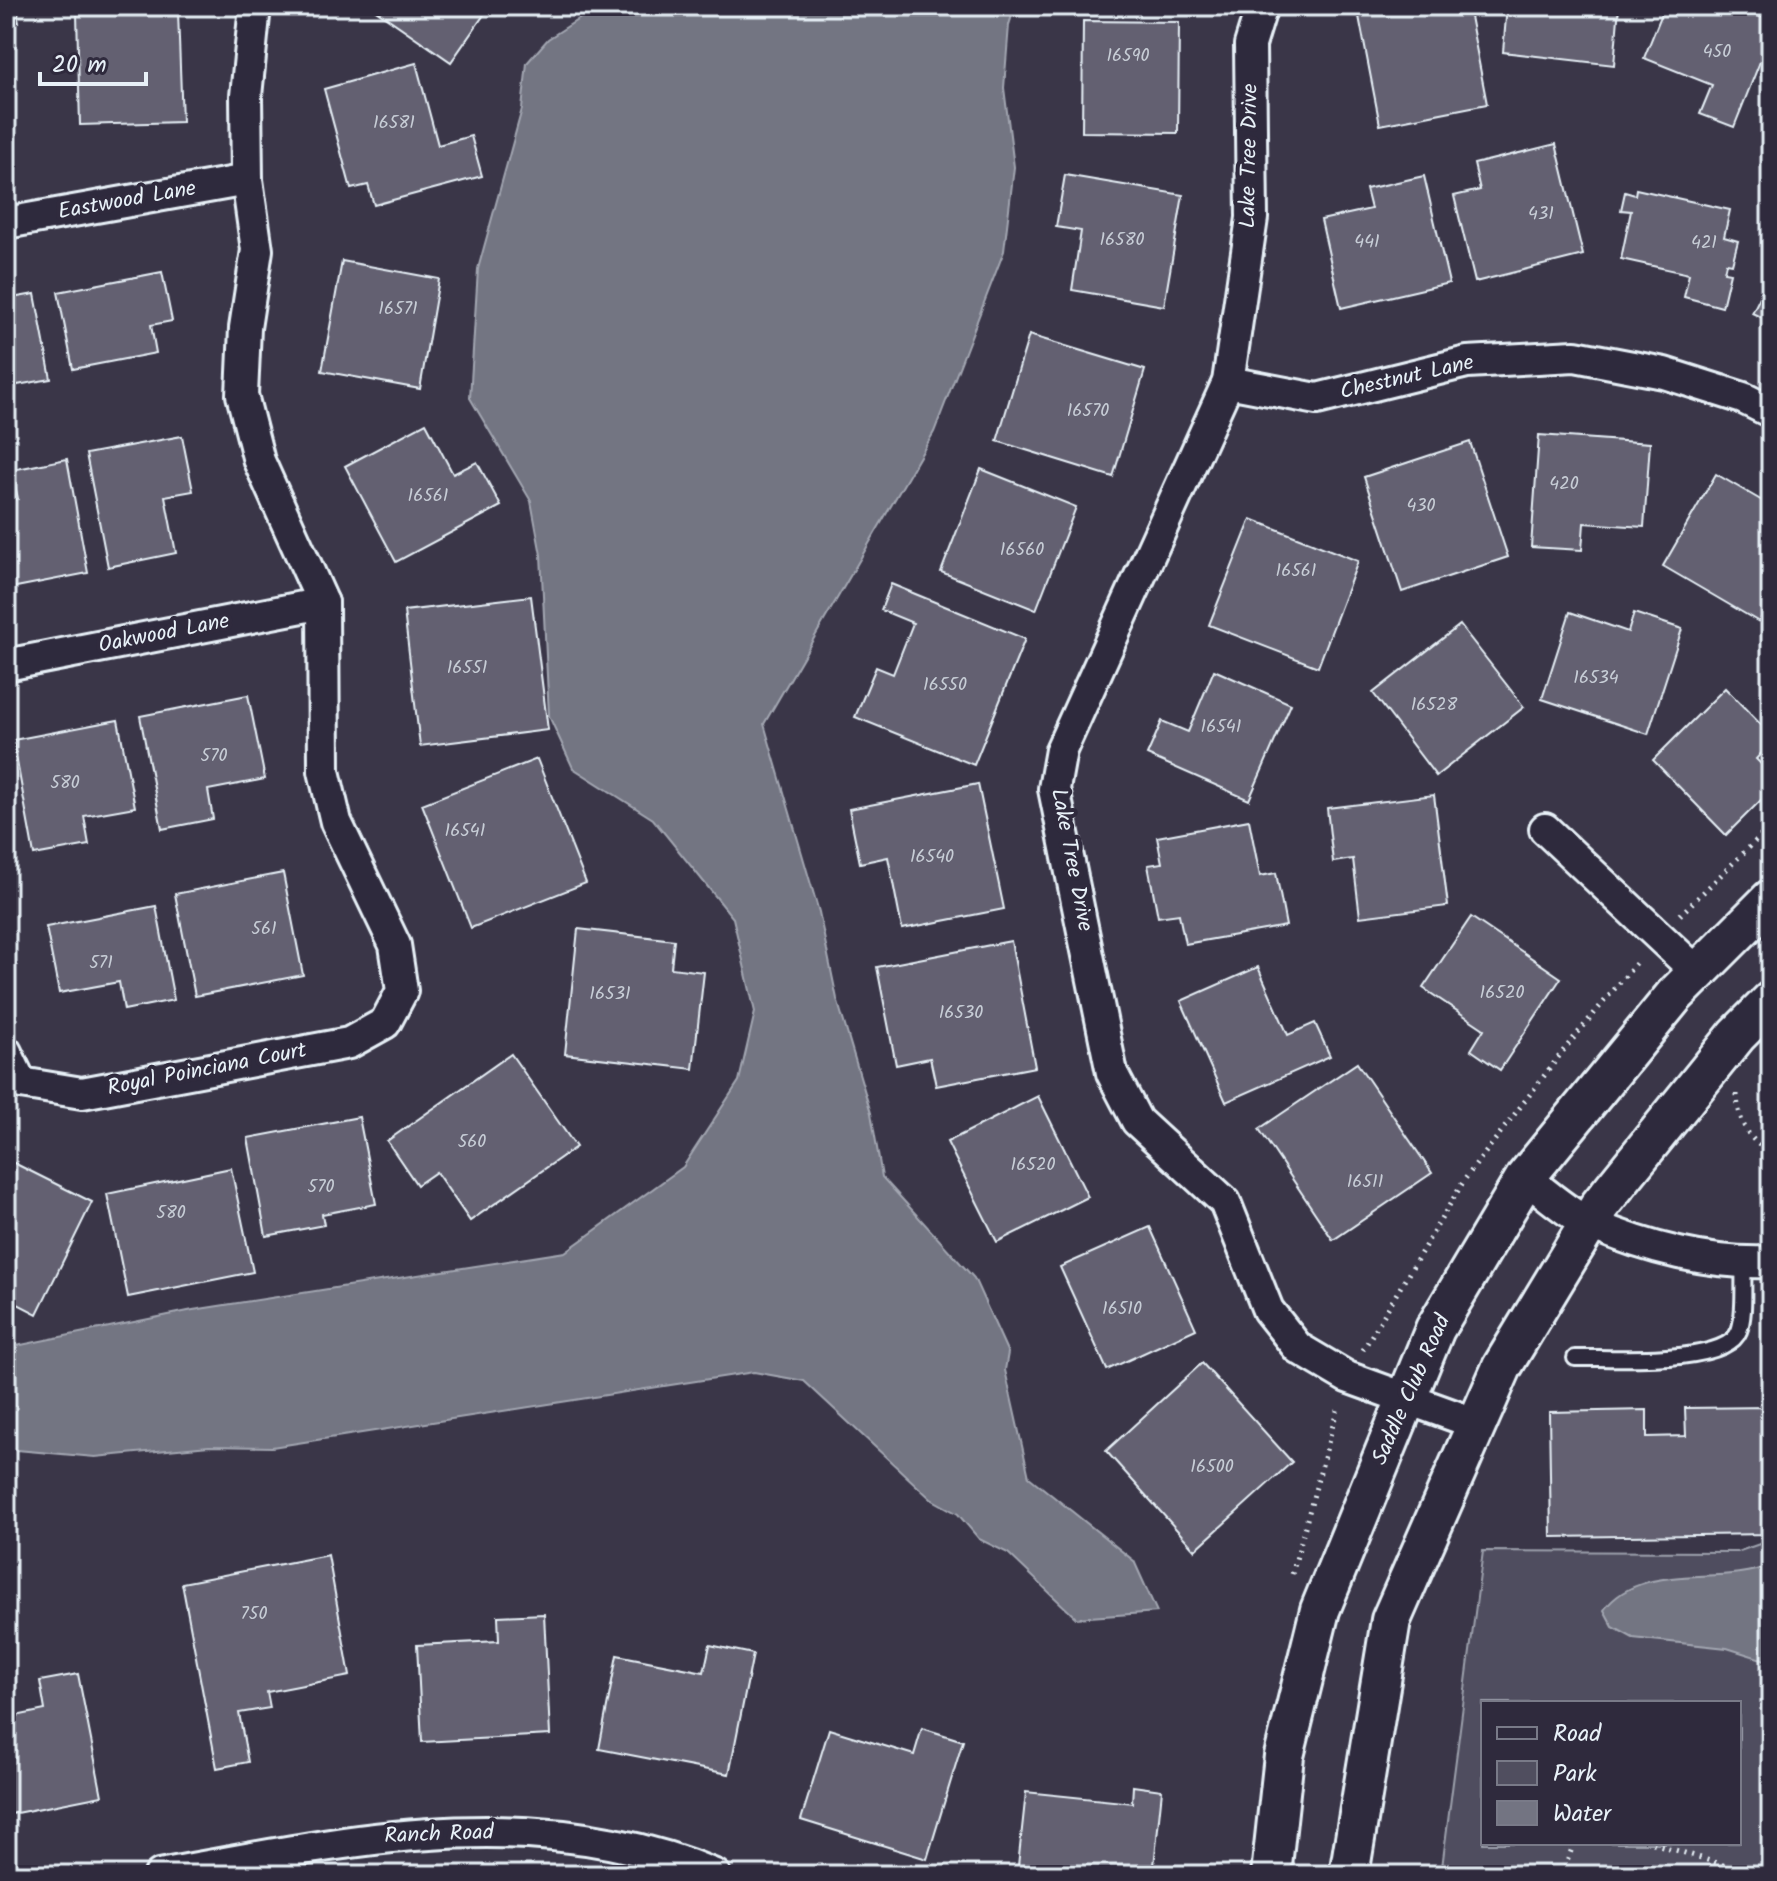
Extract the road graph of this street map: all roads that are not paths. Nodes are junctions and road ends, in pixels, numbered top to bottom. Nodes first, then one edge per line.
1 (255, 6) edge
2 (1262, 6) edge
3 (247, 180) junction
4 (6, 223) edge
5 (1228, 382) junction
6 (1771, 412) edge
7 (323, 603) junction
8 (6, 665) edge
9 (1545, 829) dead end
10 (1771, 899) edge
11 (1698, 973) junction
12 (1771, 1001) edge
13 (6, 1052) edge
14 (1525, 1178) junction
15 (1589, 1223) junction
16 (1758, 1263) edge
17 (1575, 1358) dead end
18 (1406, 1399) junction
19 (1477, 1424) junction
20 (160, 1875) edge
21 (715, 1875) edge
22 (1271, 1875) edge
23 (1349, 1875) edge

1 - 3 street
2 - 5 street, Lake Tree Drive
3 - 4 street, Eastwood Lane
3 - 7 street
5 - 6 street, Chestnut Lane
5 - 18 street, Lake Tree Drive
7 - 8 street, Oakwood Lane
7 - 13 street, Royal Poinciana Court
9 - 11 street
10 - 11 street, Saddle Club Road
11 - 14 street, Saddle Club Road
12 - 15 street
14 - 15 street
14 - 18 street, Saddle Club Road
15 - 16 street
15 - 19 street
16 - 17 lane
18 - 19 street, Lake Tree Drive
18 - 22 street, Saddle Club Road
19 - 23 street
20 - 21 street, Ranch Road

